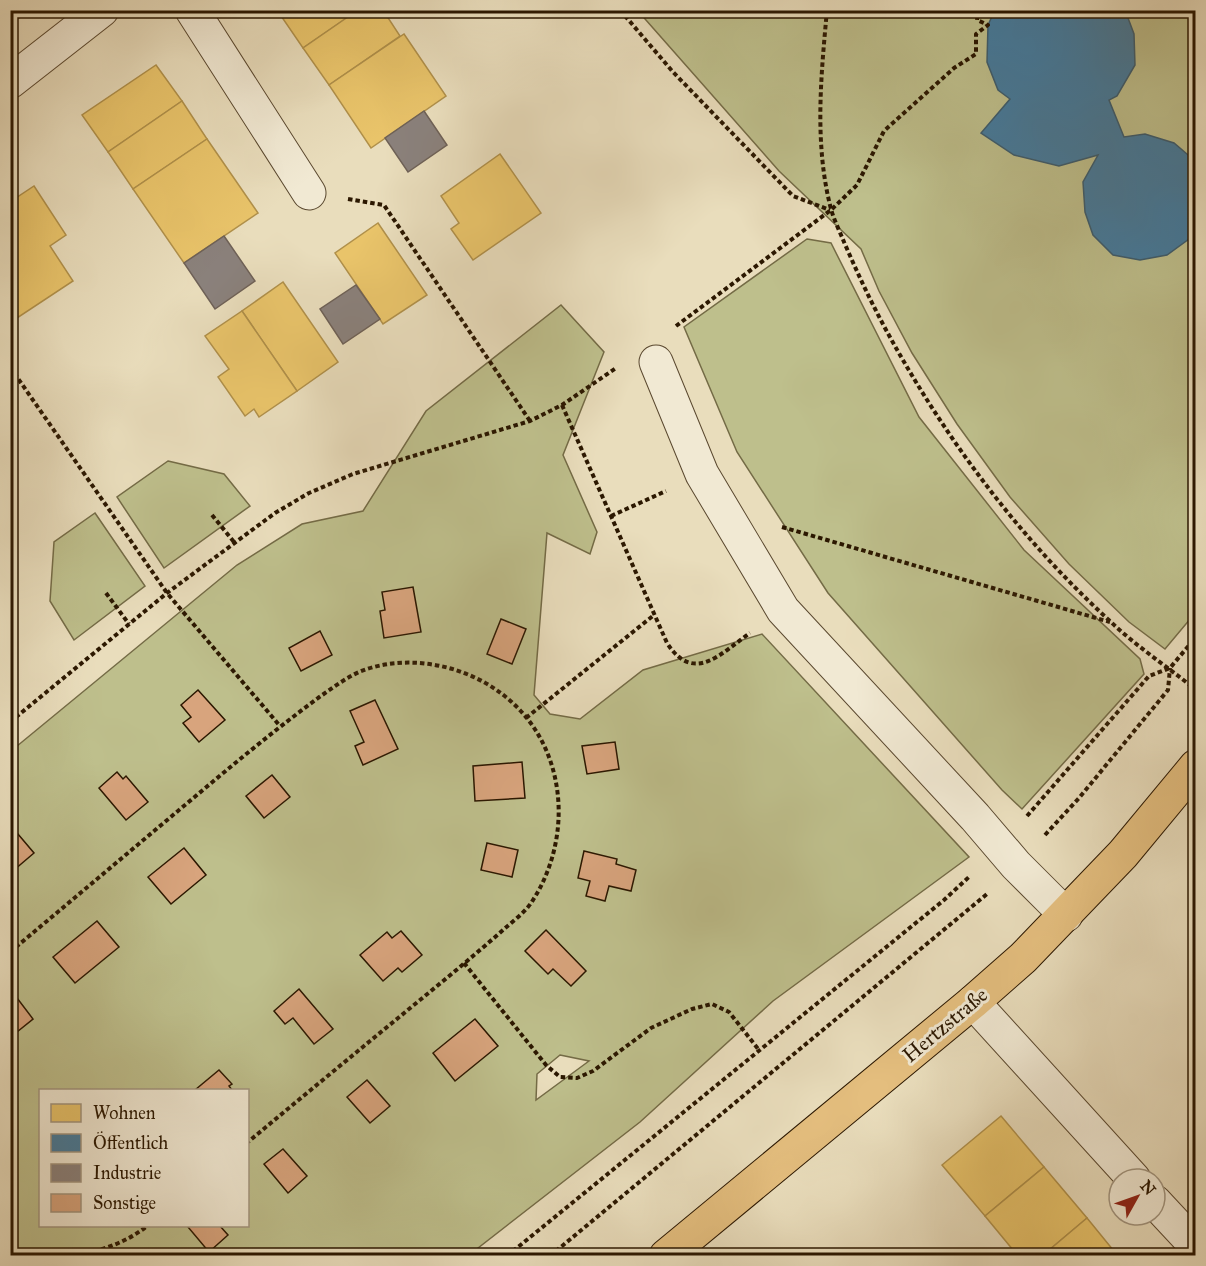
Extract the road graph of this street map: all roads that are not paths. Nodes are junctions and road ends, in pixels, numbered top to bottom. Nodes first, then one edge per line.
1 (102, 10) edge
2 (192, 10) edge
3 (10, 82) edge
4 (309, 193) road end
5 (656, 362) dead end
6 (1196, 766) edge
7 (1066, 915) junction
8 (973, 1002) junction
9 (1123, 1167) edge
10 (1167, 1215) edge
11 (1196, 1246) edge
12 (669, 1255) edge

1 - 3 street
2 - 4 street
5 - 7 street
6 - 7 main road, Hertzstraße
7 - 8 main road, Hertzstraße
8 - 9 street
8 - 12 main road, Hertzstraße
10 - 11 street

